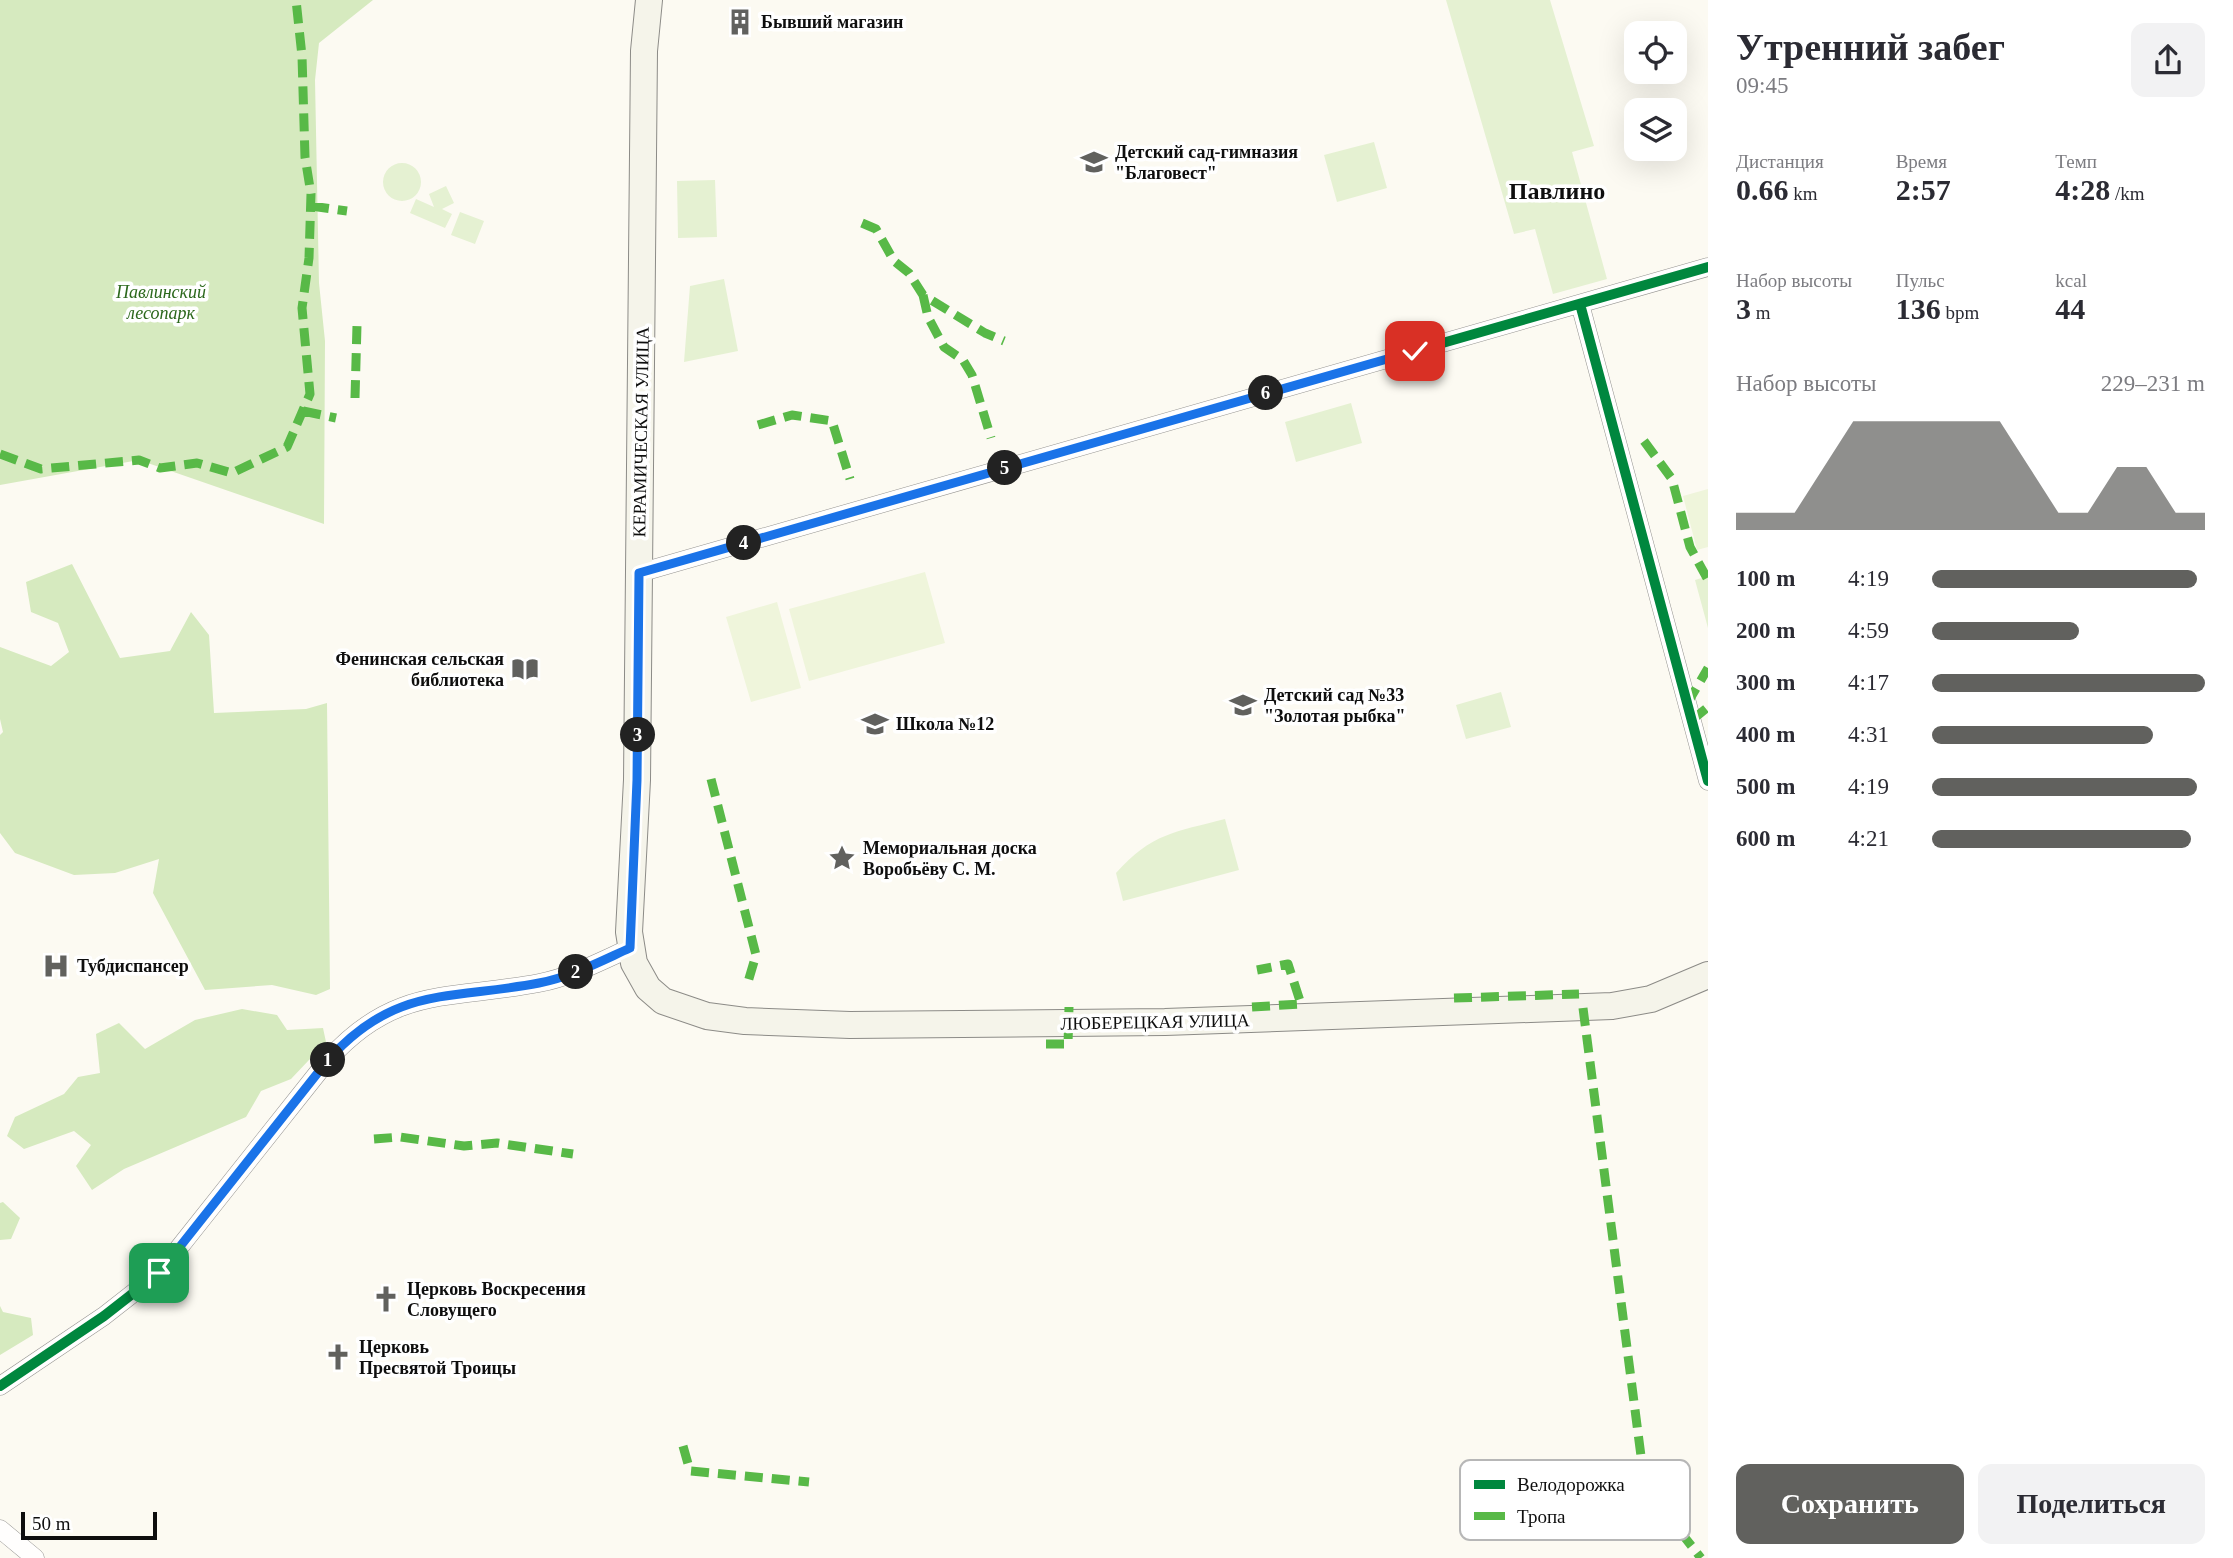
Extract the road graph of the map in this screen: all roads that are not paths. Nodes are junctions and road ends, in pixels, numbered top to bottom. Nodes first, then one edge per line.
1 (649, 0) edge
2 (1708, 267) edge
3 (1580, 304) junction
4 (639, 573) junction
5 (1708, 781) edge
6 (630, 948) junction
7 (1708, 975) edge
8 (0, 1386) edge
9 (0, 1529) edge
10 (35, 1558) edge

1 - 4 main road, КЕРАМИЧЕСКАЯ УЛИЦА
2 - 3 street
3 - 4 street
3 - 5 street
4 - 6 main road, КЕРАМИЧЕСКАЯ УЛИЦА
6 - 7 main road, ЛЮБЕРЕЦКАЯ УЛИЦА
6 - 8 street
9 - 10 street

